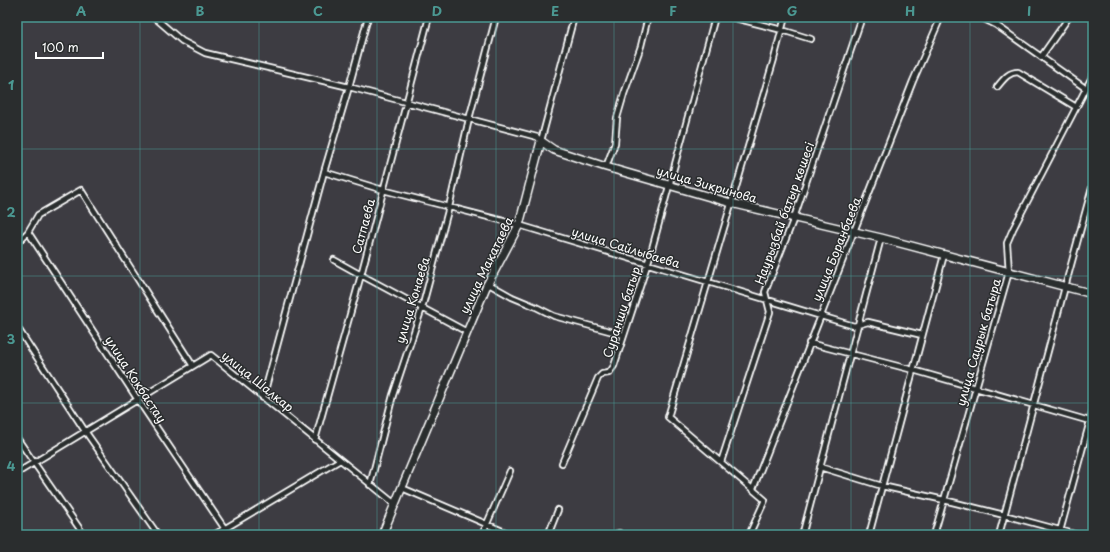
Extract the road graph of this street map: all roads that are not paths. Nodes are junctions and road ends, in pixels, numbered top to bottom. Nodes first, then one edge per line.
1 (154, 17) edge
2 (368, 17) edge
3 (429, 17) edge
4 (496, 17) edge
5 (574, 17) edge
6 (648, 17) edge
7 (715, 17) edge
8 (731, 17) edge
9 (785, 17) edge
10 (862, 17) edge
11 (941, 17) edge
12 (980, 17) edge
13 (1002, 17) edge
14 (1069, 17) edge
15 (996, 25) junction
16 (782, 30) junction
17 (811, 39) dead end
18 (1041, 57) junction
19 (1093, 75) edge
20 (349, 87) junction
21 (997, 87) dead end
22 (1085, 88) junction
23 (406, 102) junction
24 (1076, 107) junction
25 (469, 119) junction
26 (541, 141) junction
27 (606, 167) junction
28 (324, 172) junction
29 (669, 184) junction
30 (1093, 184) edge
31 (383, 190) junction
32 (731, 203) junction
33 (449, 207) junction
34 (794, 218) junction
35 (519, 225) junction
36 (28, 232) junction
37 (854, 232) junction
38 (881, 238) junction
39 (17, 243) edge
40 (944, 255) junction
41 (334, 260) dead end
42 (647, 264) junction
43 (1009, 272) junction
44 (361, 275) junction
45 (708, 282) junction
46 (487, 283) junction
47 (1065, 287) junction
48 (1093, 294) edge
49 (767, 300) junction
50 (422, 308) junction
51 (820, 317) junction
52 (858, 325) junction
53 (17, 327) edge
54 (467, 332) junction
55 (624, 334) junction
56 (922, 335) junction
57 (809, 343) junction
58 (850, 354) junction
59 (193, 366) junction
60 (913, 370) junction
61 (976, 388) junction
62 (263, 398) junction
63 (138, 400) junction
64 (1034, 405) junction
65 (1093, 410) edge
66 (1091, 422) edge
67 (85, 431) junction
68 (17, 438) edge
69 (315, 440) junction
70 (340, 460) junction
71 (562, 462) dead end
72 (721, 462) junction
73 (33, 463) junction
74 (820, 466) junction
75 (510, 471) dead end
76 (17, 473) edge
77 (370, 485) junction
78 (882, 486) junction
79 (402, 488) junction
80 (753, 489) junction
81 (944, 500) junction
82 (395, 504) junction
83 (558, 510) dead end
84 (1004, 515) junction
85 (486, 524) junction
86 (225, 529) junction
87 (1060, 532) edge
88 (805, 533) edge
89 (84, 535) edge
90 (158, 535) edge
91 (214, 535) edge
92 (229, 535) edge
93 (382, 535) edge
94 (482, 535) edge
95 (512, 535) edge
96 (548, 535) edge
97 (749, 535) edge
98 (869, 535) edge
99 (934, 535) edge
100 (999, 535) edge
101 (1078, 535) edge

1 - 20 street, улица Зикринова
2 - 20 street
3 - 23 street, Сатпаева
4 - 25 street, улица Конаева
5 - 26 street, улица Макатаева
6 - 27 street
7 - 29 street, Суранши батыр
8 - 16 street
9 - 16 street
10 - 34 street, Наурызбай батыр көшесі
11 - 37 street, улица Боранбаева
12 - 15 street
13 - 15 street
14 - 18 street
15 - 18 street
16 - 17 street
16 - 32 street
18 - 22 street
19 - 22 street, улица Саурык батыра
20 - 23 street, улица Зикринова
20 - 28 street
21 - 24 street
22 - 24 street, улица Саурык батыра
23 - 25 street, улица Зикринова
23 - 31 street, Сатпаева
24 - 43 street, улица Саурык батыра
25 - 26 street, улица Зикринова
25 - 33 street, улица Конаева
26 - 27 street, улица Зикринова
26 - 35 street, улица Макатаева
27 - 29 street, улица Зикринова
28 - 31 street, улица Сайлыбаева
28 - 62 street
29 - 32 street, улица Зикринова
29 - 42 street, Суранши батыр
30 - 47 street
31 - 33 street, улица Сайлыбаева
31 - 44 street, Сатпаева
32 - 34 street, улица Зикринова
32 - 45 street
33 - 35 street, улица Сайлыбаева
33 - 50 street, улица Конаева
34 - 37 street, улица Зикринова
34 - 49 street, Наурызбай батыр көшесі
35 - 42 street, улица Сайлыбаева
35 - 46 street, улица Макатаева
36 - 39 street
36 - 59 street
36 - 63 street, улица Кокбастау
37 - 38 street, улица Зикринова
37 - 51 street, улица Боранбаева
38 - 40 street, улица Зикринова
38 - 52 street
40 - 43 street, улица Зикринова
40 - 56 street
41 - 44 street
42 - 45 street, улица Сайлыбаева
42 - 55 street, Суранши батыр
43 - 47 street, улица Зикринова
43 - 61 street, улица Саурык батыра
44 - 50 street
44 - 69 street, Сатпаева
45 - 49 street, улица Сайлыбаева
45 - 72 street
46 - 54 street, улица Макатаева
46 - 55 street
47 - 48 street, улица Зикринова
47 - 64 street
49 - 51 street, улица Сайлыбаева
49 - 72 street, Наурызбай батыр көшесі
50 - 54 street
50 - 77 street, улица Конаева
51 - 52 street, улица Сайлыбаева
51 - 57 street, улица Боранбаева
52 - 56 street, улица Сайлыбаева
52 - 58 street
53 - 67 street
54 - 79 street, улица Макатаева
55 - 71 street, Суранши батыр
56 - 60 street
57 - 58 street
57 - 80 street, улица Боранбаева
58 - 60 street
58 - 74 street
59 - 62 street, улица Шалкар
59 - 63 street, улица Шалкар
60 - 61 street
60 - 78 street
61 - 64 street
61 - 81 street, улица Саурык батыра
62 - 69 street, улица Шалкар
63 - 67 street, улица Шалкар
63 - 86 street, улица Кокбастау
64 - 66 street
64 - 84 street
65 - 66 street
66 - 87 street
67 - 73 street, улица Шалкар
67 - 90 street
68 - 73 street
69 - 70 street, улица Шалкар
70 - 77 street, улица Шалкар
70 - 86 street
72 - 80 street
73 - 76 street, улица Шалкар
73 - 89 street
74 - 78 street
74 - 88 street
75 - 85 street
77 - 82 street, улица Шалкар
78 - 81 street
78 - 98 street
79 - 82 street, улица Макатаева
79 - 85 street
80 - 97 street
81 - 84 street
81 - 99 street, улица Саурык батыра
82 - 93 street, улица Макатаева
83 - 96 street
84 - 87 street
84 - 100 street
85 - 94 street
85 - 95 street
86 - 91 street
86 - 92 street, улица Кокбастау
87 - 101 street

